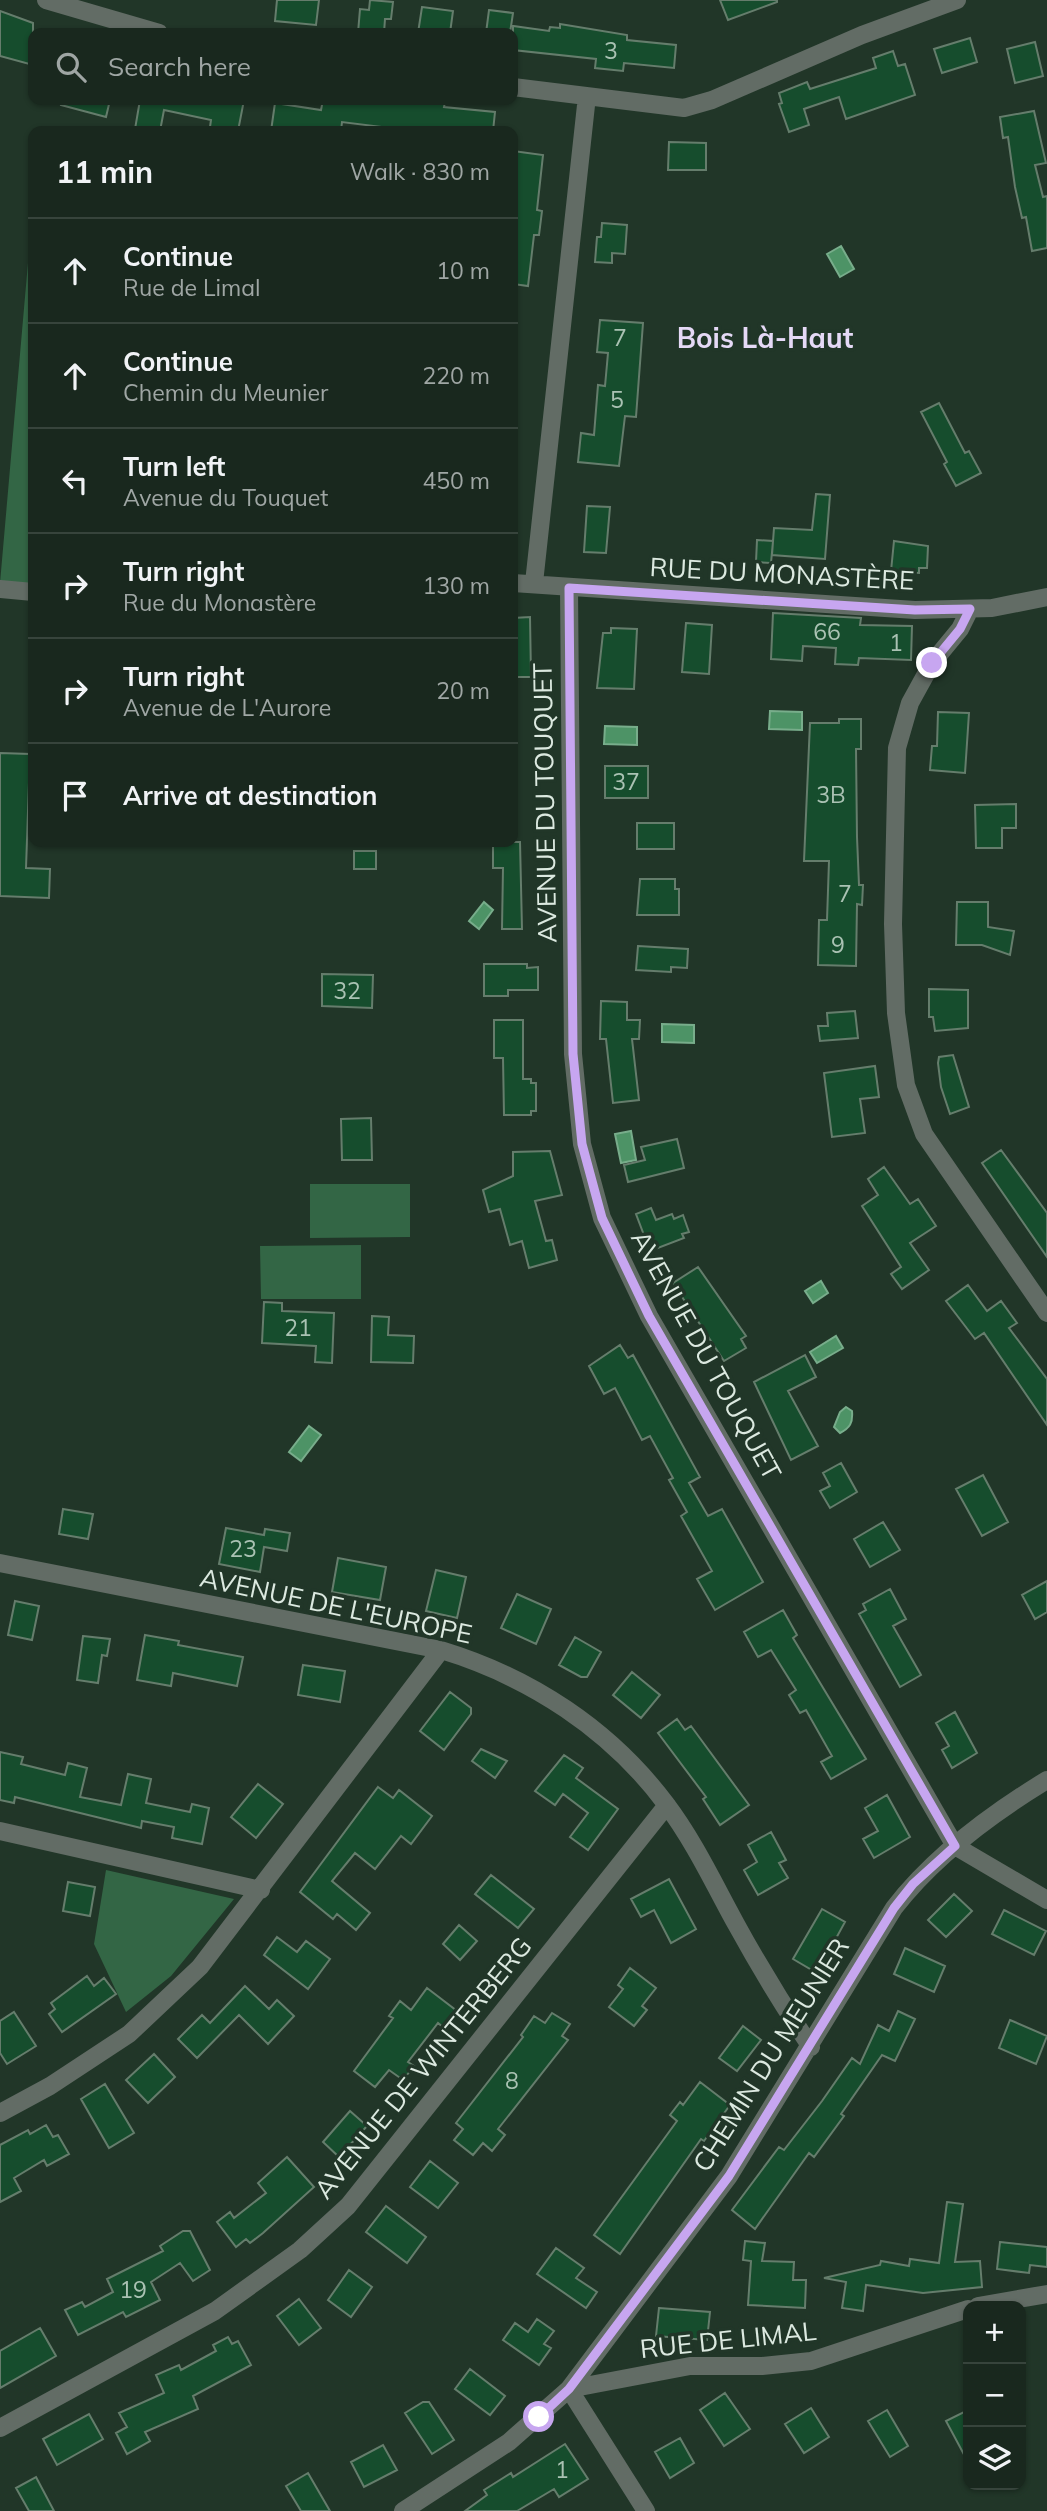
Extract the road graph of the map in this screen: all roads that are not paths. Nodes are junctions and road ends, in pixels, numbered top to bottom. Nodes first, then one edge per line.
1 (46, 0) edge
2 (957, 0) edge
3 (142, 28) edge
4 (518, 88) edge
5 (587, 96) junction
6 (518, 583) edge
7 (534, 583) junction
8 (569, 588) junction
9 (0, 589) edge
10 (28, 592) edge
11 (1047, 597) edge
12 (970, 609) junction
13 (1047, 1313) edge
14 (0, 1563) edge
15 (441, 1650) junction
16 (1047, 1780) edge
17 (667, 1805) junction
18 (0, 1831) edge
19 (955, 1846) junction
20 (261, 1890) junction
21 (1047, 1900) edge
22 (811, 2047) junction
23 (0, 2113) edge
24 (1047, 2294) edge
25 (1007, 2301) edge
26 (963, 2311) edge
27 (569, 2389) junction
28 (0, 2428) edge
29 (403, 2511) edge
30 (646, 2511) edge

1 - 3 street
2 - 5 street
4 - 5 street
5 - 7 street
6 - 7 street, RUE DU MONASTÈRE
7 - 8 street, RUE DU MONASTÈRE
8 - 12 street, RUE DU MONASTÈRE
8 - 19 street, AVENUE DU TOUQUET
9 - 10 street
11 - 12 street, RUE DU MONASTÈRE
12 - 13 street
14 - 15 street, AVENUE DE L'EUROPE
15 - 17 street, AVENUE DE L'EUROPE
15 - 20 street
16 - 19 street, CHEMIN DU MEUNIER
17 - 22 street, AVENUE DE L'EUROPE
17 - 28 street, AVENUE DE WINTERBERG
18 - 20 street
19 - 21 street
19 - 22 street, CHEMIN DU MEUNIER
20 - 23 street
22 - 27 street, CHEMIN DU MEUNIER
24 - 25 street
26 - 27 street, RUE DE LIMAL
27 - 29 street
27 - 30 street

